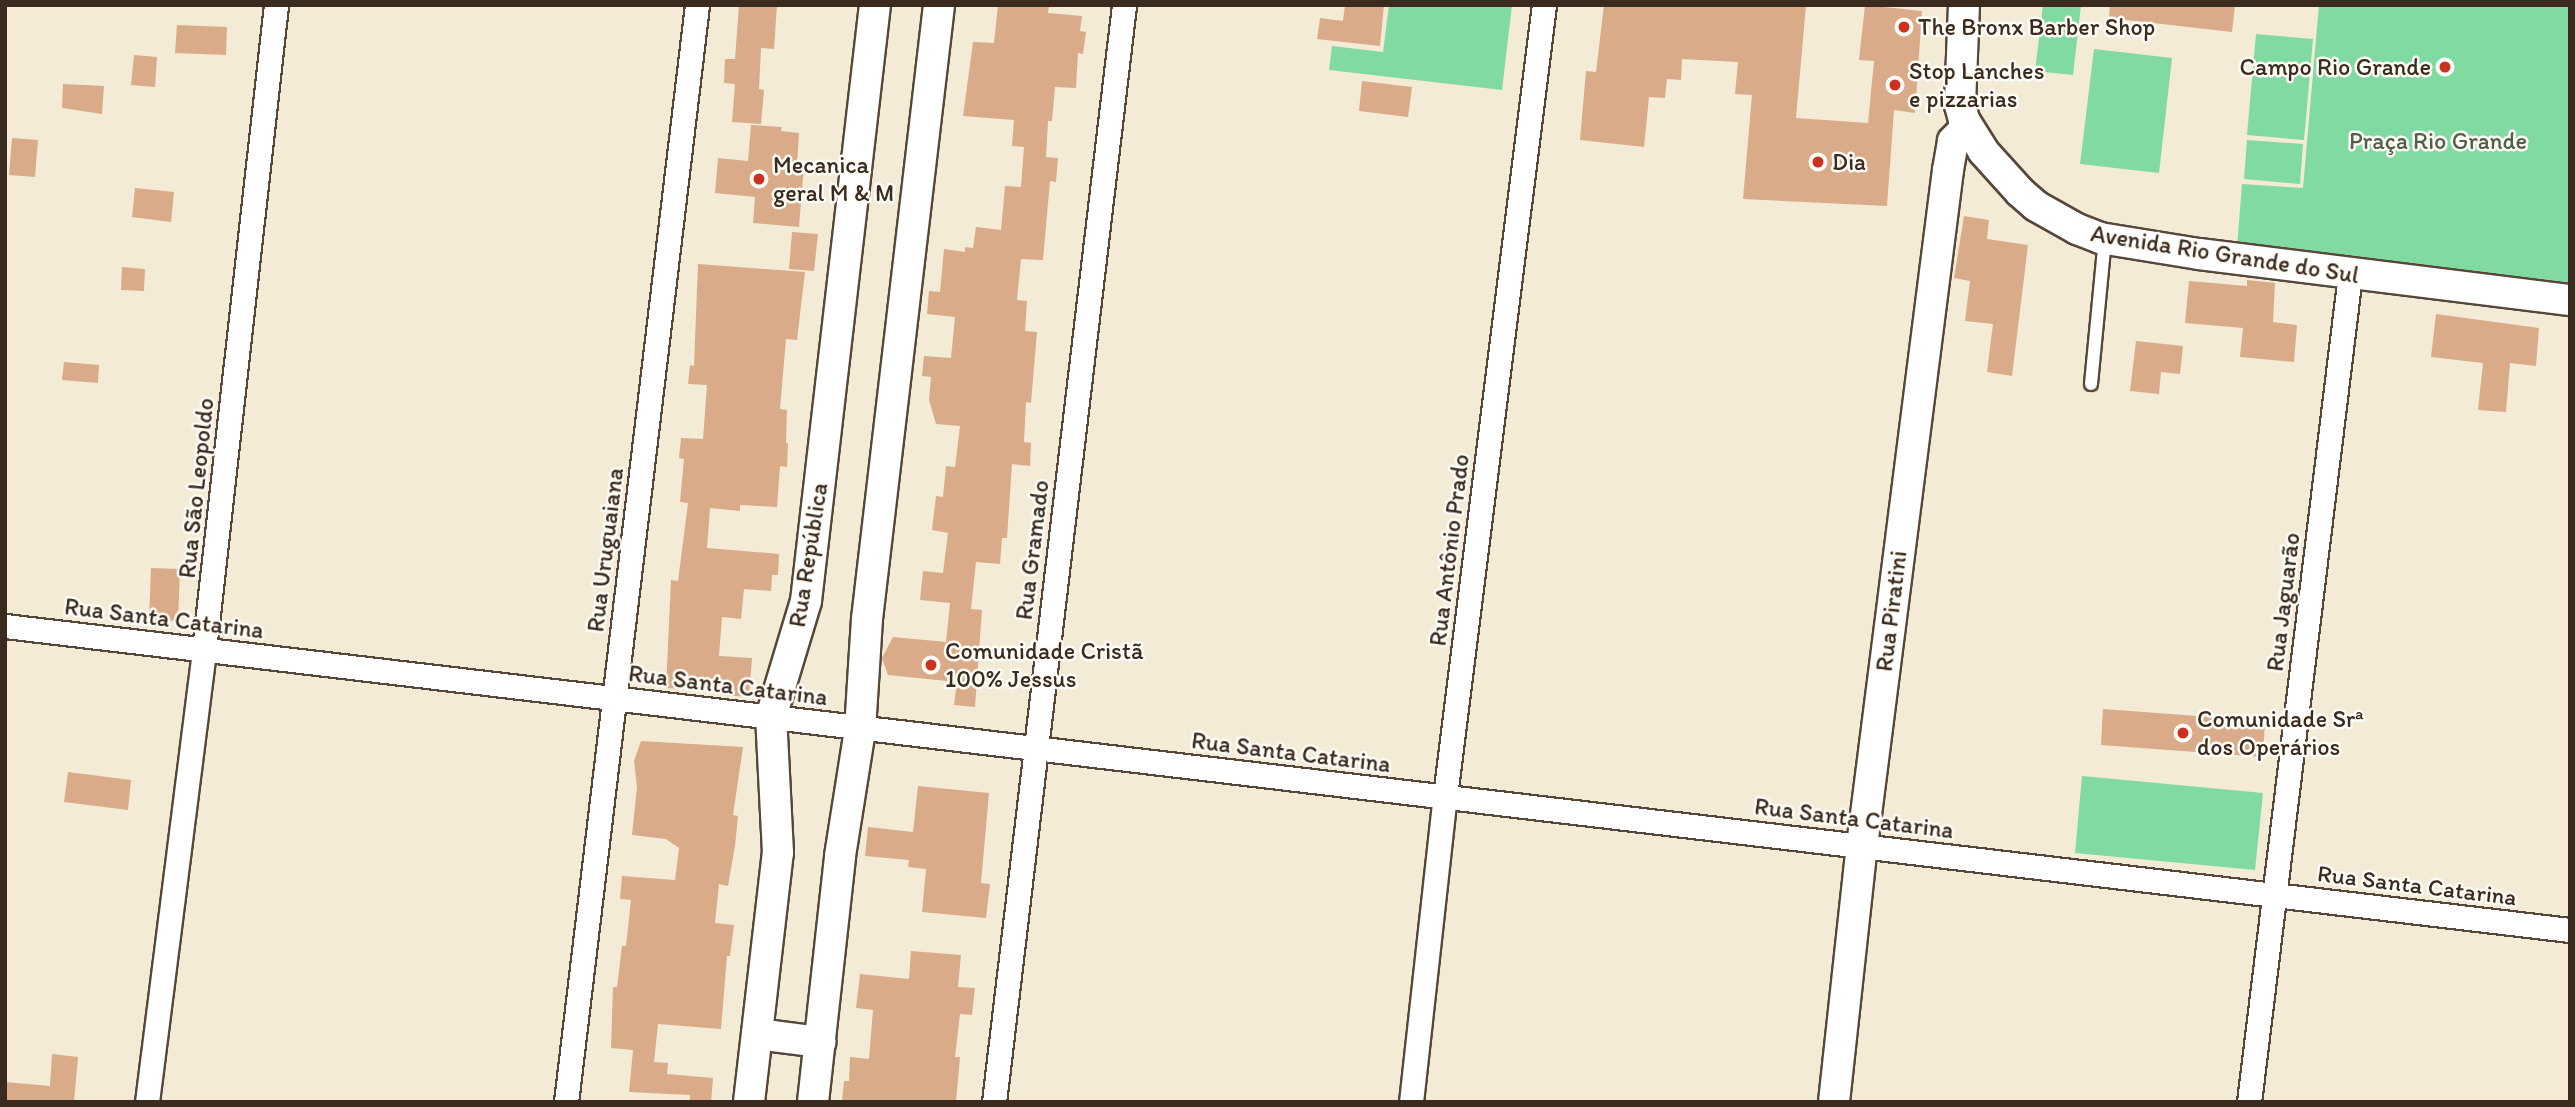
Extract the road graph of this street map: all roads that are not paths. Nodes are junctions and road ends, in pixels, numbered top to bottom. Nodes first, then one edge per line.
1 (276, 5) edge
2 (698, 5) edge
3 (875, 5) edge
4 (939, 5) edge
5 (1124, 5) edge
6 (1544, 5) edge
7 (1956, 5) edge
8 (1964, 5) edge
9 (1960, 41) junction
10 (1967, 127) junction
11 (2105, 239) junction
12 (2350, 275) junction
13 (2570, 300) edge
14 (2091, 384) dead end
15 (5, 626) edge
16 (204, 650) junction
17 (613, 698) junction
18 (771, 717) junction
19 (860, 730) junction
20 (1034, 748) junction
21 (1445, 796) junction
22 (1861, 846) junction
23 (2273, 894) junction
24 (2570, 930) edge
25 (757, 1034) junction
26 (820, 1042) junction
27 (147, 1102) edge
28 (566, 1102) edge
29 (749, 1102) edge
30 (813, 1102) edge
31 (994, 1102) edge
32 (1411, 1102) edge
33 (1834, 1102) edge
34 (2249, 1102) edge

1 - 16 street, Rua São Leopoldo
2 - 17 street, Rua Uruguaiana
3 - 18 street, Rua República
4 - 19 street
5 - 20 street, Rua Gramado
6 - 21 street, Rua Antônio Prado
7 - 9 street, Avenida Rio Grande do Sul
8 - 9 street, Avenida Rio Grande do Sul
9 - 10 street, Avenida Rio Grande do Sul
10 - 11 street, Avenida Rio Grande do Sul
10 - 22 street, Rua Piratini
11 - 12 street, Avenida Rio Grande do Sul
11 - 14 lane
12 - 13 street, Avenida Rio Grande do Sul
12 - 23 street, Rua Jaguarão
15 - 16 street, Rua Santa Catarina
16 - 17 street, Rua Santa Catarina
16 - 27 street, Rua São Leopoldo
17 - 18 street, Rua Santa Catarina
17 - 28 street, Rua Uruguaiana
18 - 19 street, Rua Santa Catarina
18 - 25 street, Rua República
19 - 20 street, Rua Santa Catarina
19 - 26 street
20 - 21 street, Rua Santa Catarina
20 - 31 street, Rua Gramado
21 - 22 street, Rua Santa Catarina
21 - 32 street, Rua Antônio Prado
22 - 23 street, Rua Santa Catarina
22 - 33 street, Rua Piratini
23 - 24 street, Rua Santa Catarina
23 - 34 street, Rua Jaguarão
25 - 26 street
25 - 29 street, Rua República
26 - 30 street

